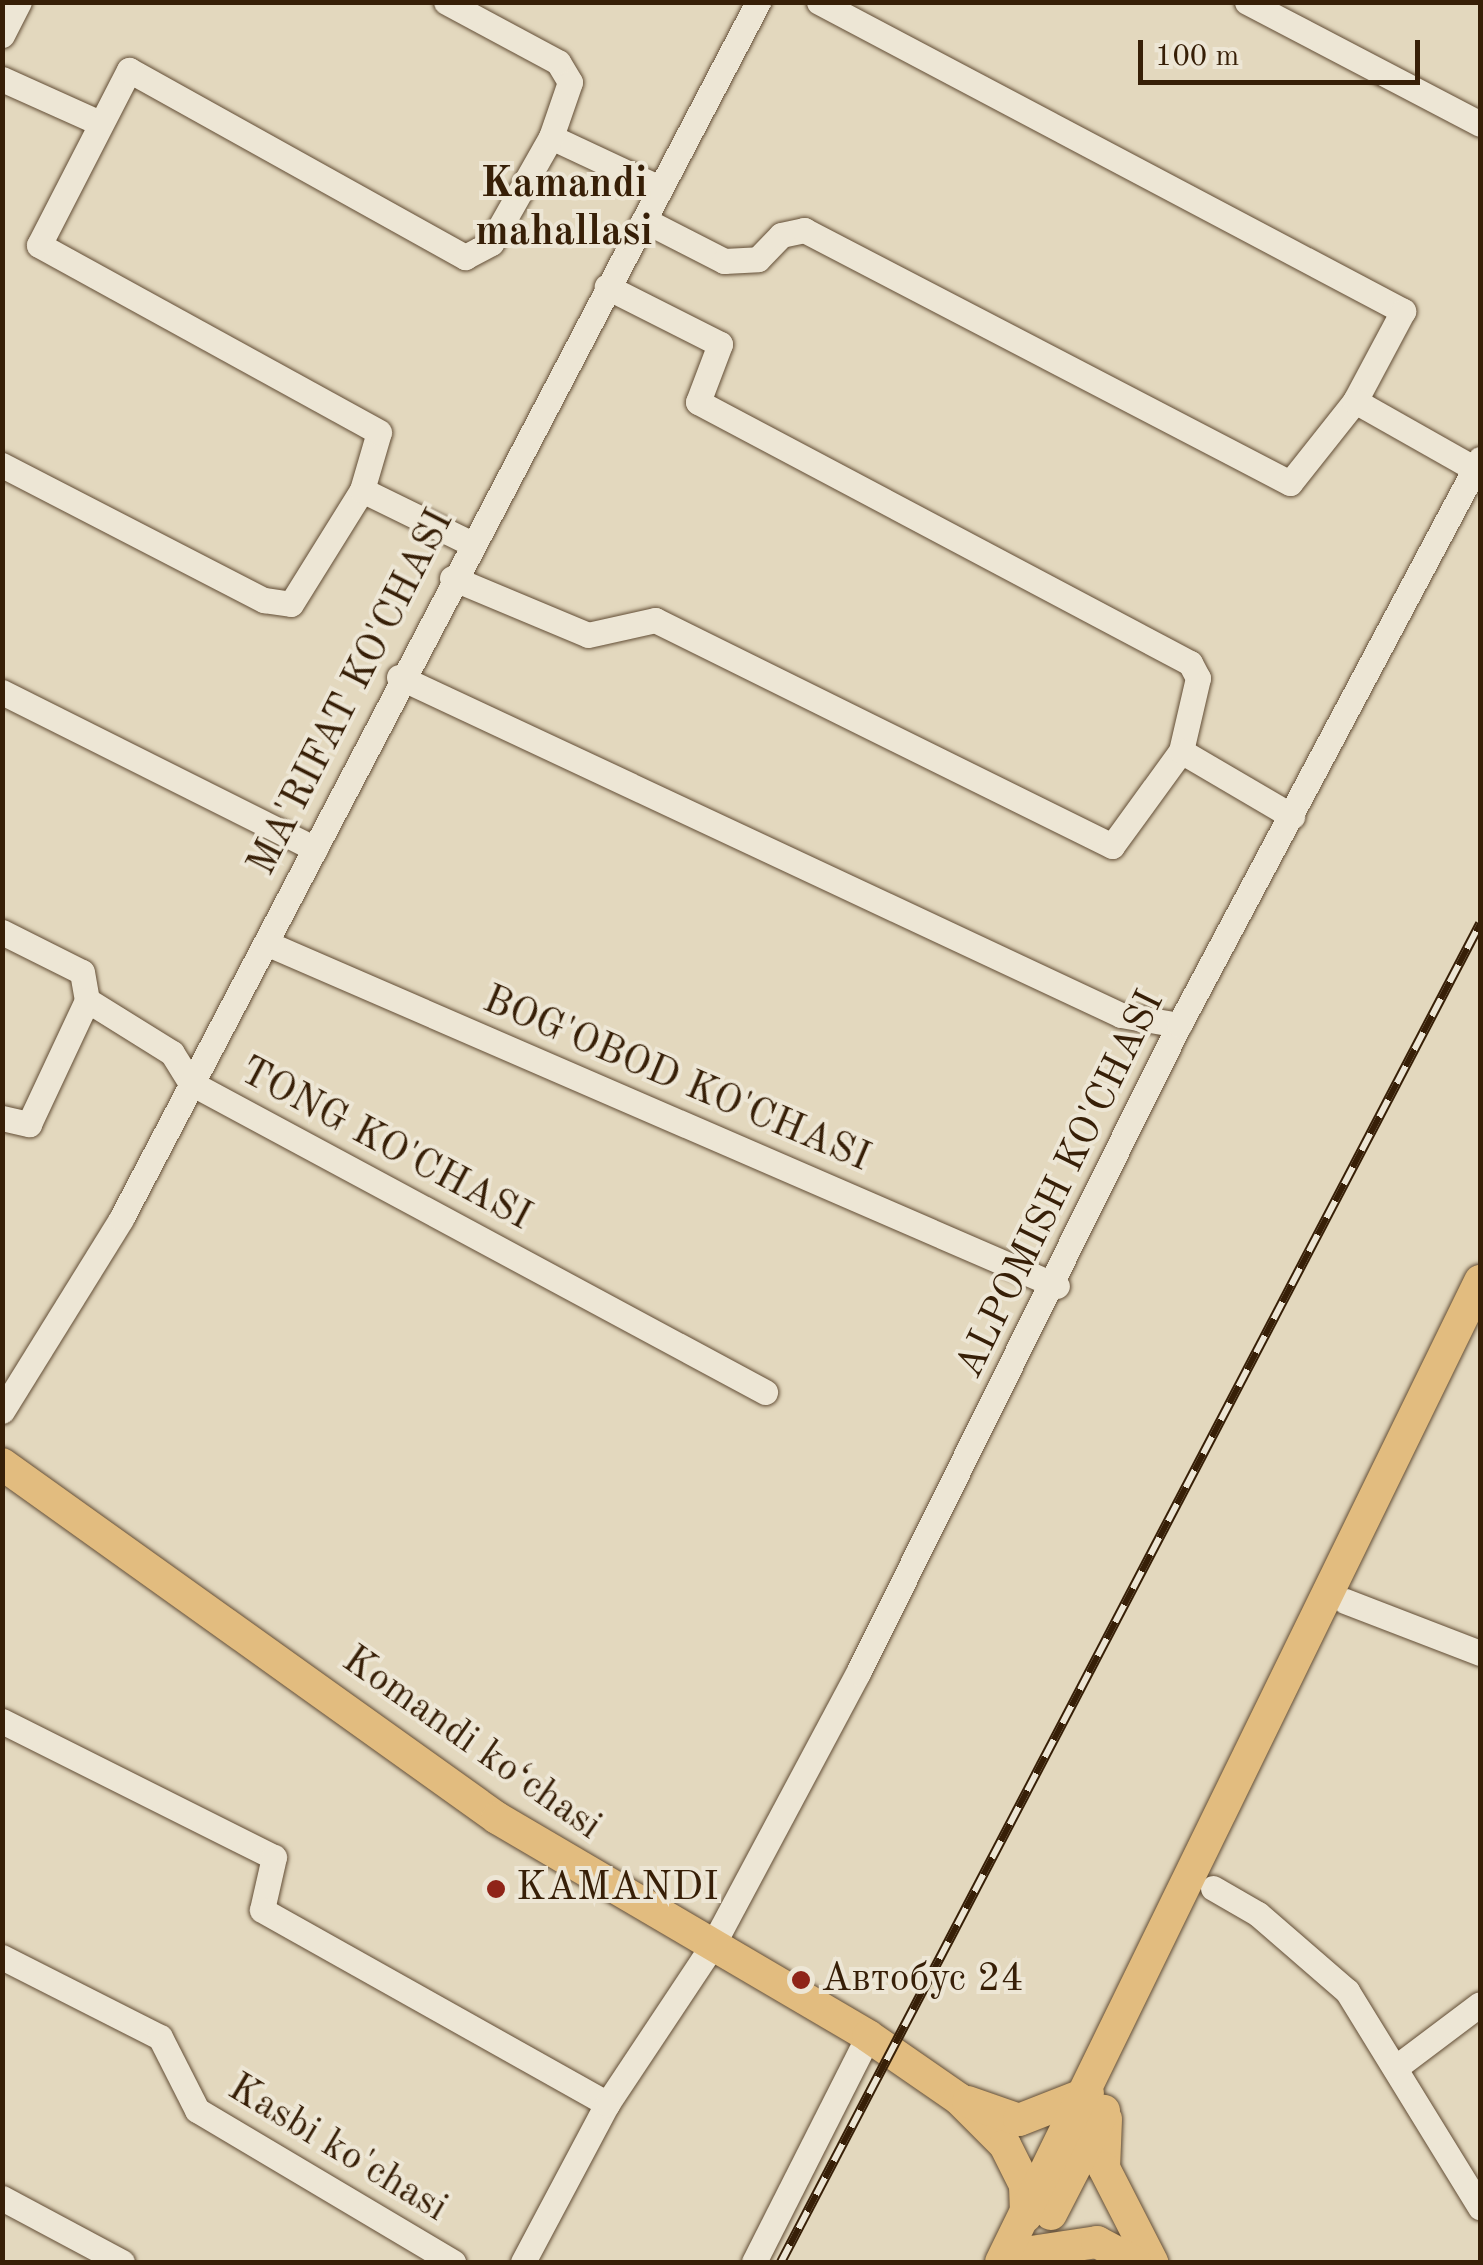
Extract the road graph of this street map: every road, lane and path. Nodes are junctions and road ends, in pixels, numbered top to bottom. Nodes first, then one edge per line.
1 (446, 2) edge
2 (758, 2) edge
3 (819, 2) edge
4 (1248, 2) edge
5 (2, 80) edge
6 (100, 123) junction
7 (1480, 124) edge
8 (551, 137) junction
9 (660, 188) junction
10 (644, 220) junction
11 (607, 287) junction
12 (1356, 402) junction
13 (1478, 464) edge
14 (2, 465) edge
15 (362, 490) junction
16 (470, 543) junction
17 (452, 578) junction
18 (400, 678) junction
19 (2, 692) edge
20 (1181, 751) junction
21 (1292, 816) junction
22 (314, 849) junction
23 (2, 932) edge
24 (266, 943) junction
25 (87, 1000) junction
26 (1179, 1026) junction
27 (191, 1083) junction
28 (2, 1118) edge
29 (1480, 1281) edge
30 (1057, 1286) junction
31 (1480, 1319) edge
32 (765, 1392) dead end
33 (2, 1412) edge
34 (2, 1464) edge
35 (1346, 1601) junction
36 (1480, 1653) edge
37 (2, 1721) edge
38 (1213, 1888) junction
39 (712, 1946) junction
40 (2, 1957) edge
41 (1480, 2004) edge
42 (868, 2036) junction
43 (1395, 2068) junction
44 (959, 2099) junction
45 (1097, 2099) junction
46 (607, 2104) junction
47 (2, 2198) edge
48 (1480, 2207) edge
49 (1026, 2216) junction
50 (1019, 2259) edge
51 (122, 2262) edge
52 (453, 2262) edge
53 (523, 2262) edge
54 (754, 2262) edge
55 (1135, 2262) edge
56 (1152, 2262) edge

1 - 8 street
2 - 9 street, MA'RIFAT KO'CHASI
3 - 12 street
4 - 7 street
5 - 6 street
6 - 8 street
6 - 15 street
8 - 9 street
9 - 10 street, MA'RIFAT KO'CHASI
10 - 11 street, MA'RIFAT KO'CHASI
10 - 12 street
11 - 16 street, MA'RIFAT KO'CHASI
11 - 20 street
12 - 13 street
13 - 21 street, ALPOMISH KO'CHASI
14 - 15 street
15 - 16 street
16 - 17 street, MA'RIFAT KO'CHASI
17 - 18 street, MA'RIFAT KO'CHASI
17 - 20 street
18 - 22 street, MA'RIFAT KO'CHASI
18 - 26 street
19 - 22 street
20 - 21 street
21 - 26 street, ALPOMISH KO'CHASI
22 - 24 street, MA'RIFAT KO'CHASI
23 - 25 street, TONG KO'CHASI
24 - 27 street, MA'RIFAT KO'CHASI
24 - 30 street, BOG'OBOD KO'CHASI
25 - 27 street, TONG KO'CHASI
25 - 28 street
26 - 30 street, ALPOMISH KO'CHASI
27 - 32 street, TONG KO'CHASI
27 - 33 street, MA'RIFAT KO'CHASI
29 - 45 main road
30 - 39 street, ALPOMISH KO'CHASI
31 - 35 main road
34 - 39 main road, Komandi ko‘chasi
35 - 36 street
35 - 38 main road
37 - 46 street
38 - 43 street
38 - 45 main road
39 - 42 main road, Komandi ko‘chasi
39 - 46 street, ALPOMISH KO'CHASI
40 - 52 street, Kasbi ko'chasi
41 - 43 street
42 - 44 main road, Komandi ko‘chasi
42 - 54 street
43 - 48 street
44 - 45 main road, Komandi ko‘chasi
44 - 49 main road, Komandi ko‘chasi
45 - 49 main road
45 - 50 main road
45 - 56 main road
46 - 53 street, ALPOMISH KO'CHASI
47 - 51 street
49 - 50 main road
50 - 55 main road

